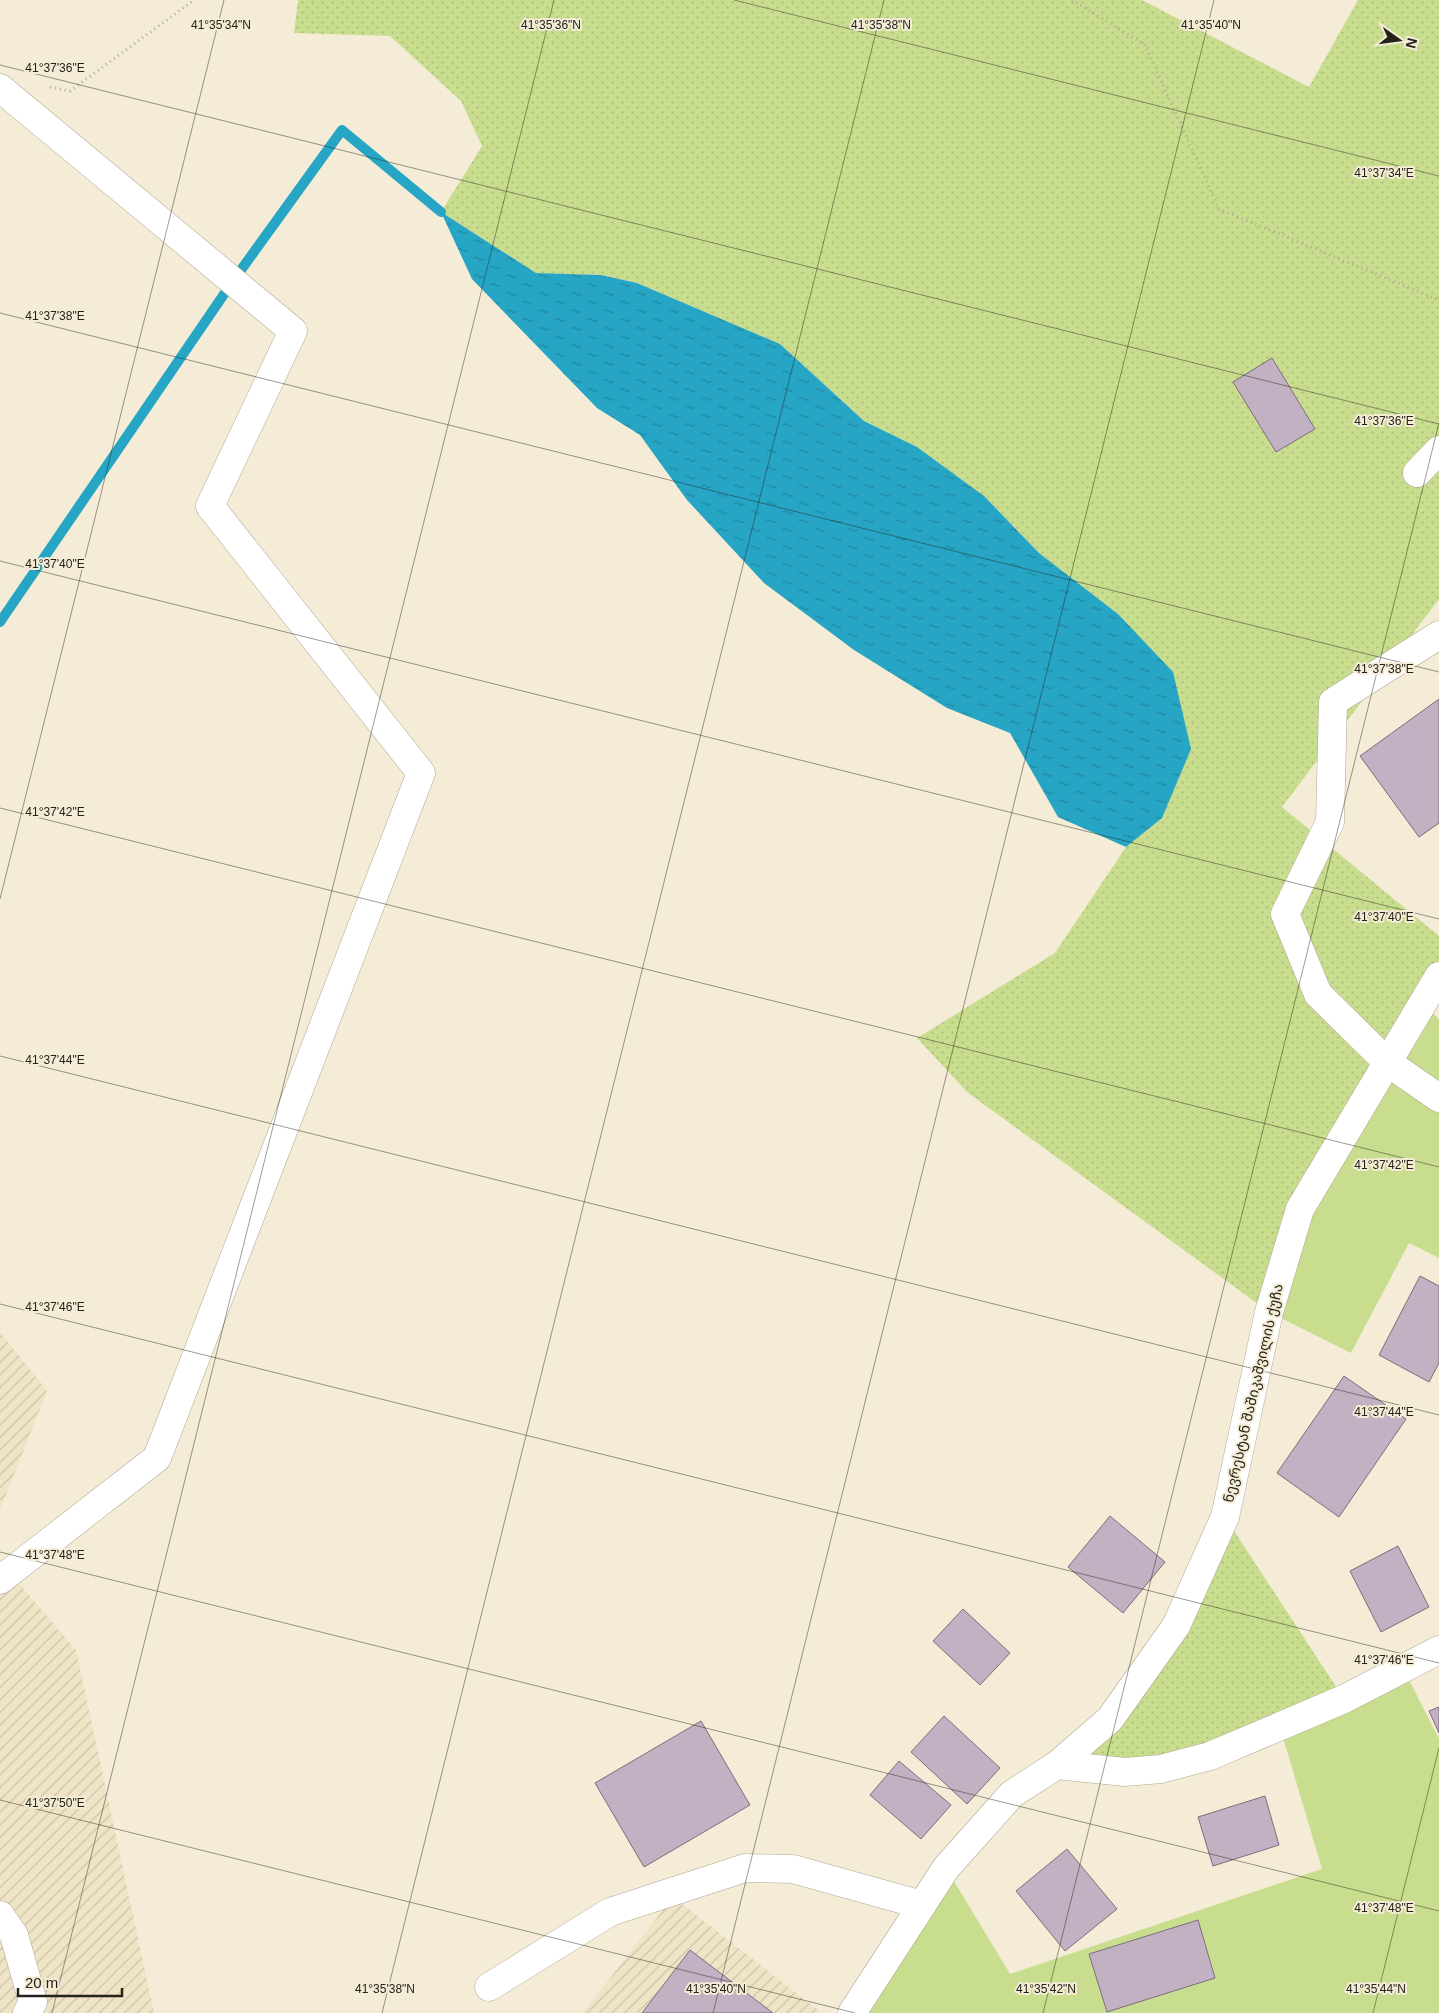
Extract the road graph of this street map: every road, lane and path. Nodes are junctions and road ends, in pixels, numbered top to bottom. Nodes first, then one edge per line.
1 (194, 0) edge
2 (1072, 0) edge
3 (44, 86) dead end
4 (0, 88) edge
5 (1439, 300) edge
6 (1439, 450) edge
7 (1417, 473) dead end
8 (1439, 635) edge
9 (1439, 976) edge
10 (1387, 1062) junction
11 (1439, 1098) edge
12 (0, 1580) edge
13 (1439, 1650) edge
14 (1057, 1765) junction
15 (922, 1905) junction
16 (0, 1915) edge
17 (489, 1987) dead end
18 (27, 2013) edge
19 (852, 2013) edge

1 - 3 path
2 - 5 path
4 - 12 street
6 - 7 street
8 - 10 street
9 - 10 street, ნევრესტან შაშიკაშვილის ქუჩა
10 - 11 street
10 - 14 street, ნევრესტან შაშიკაშვილის ქუჩა
13 - 14 street
14 - 15 street, ნევრესტან შაშიკაშვილის ქუჩა
15 - 17 street
15 - 19 street, ნევრესტან შაშიკაშვილის ქუჩა
16 - 18 street

